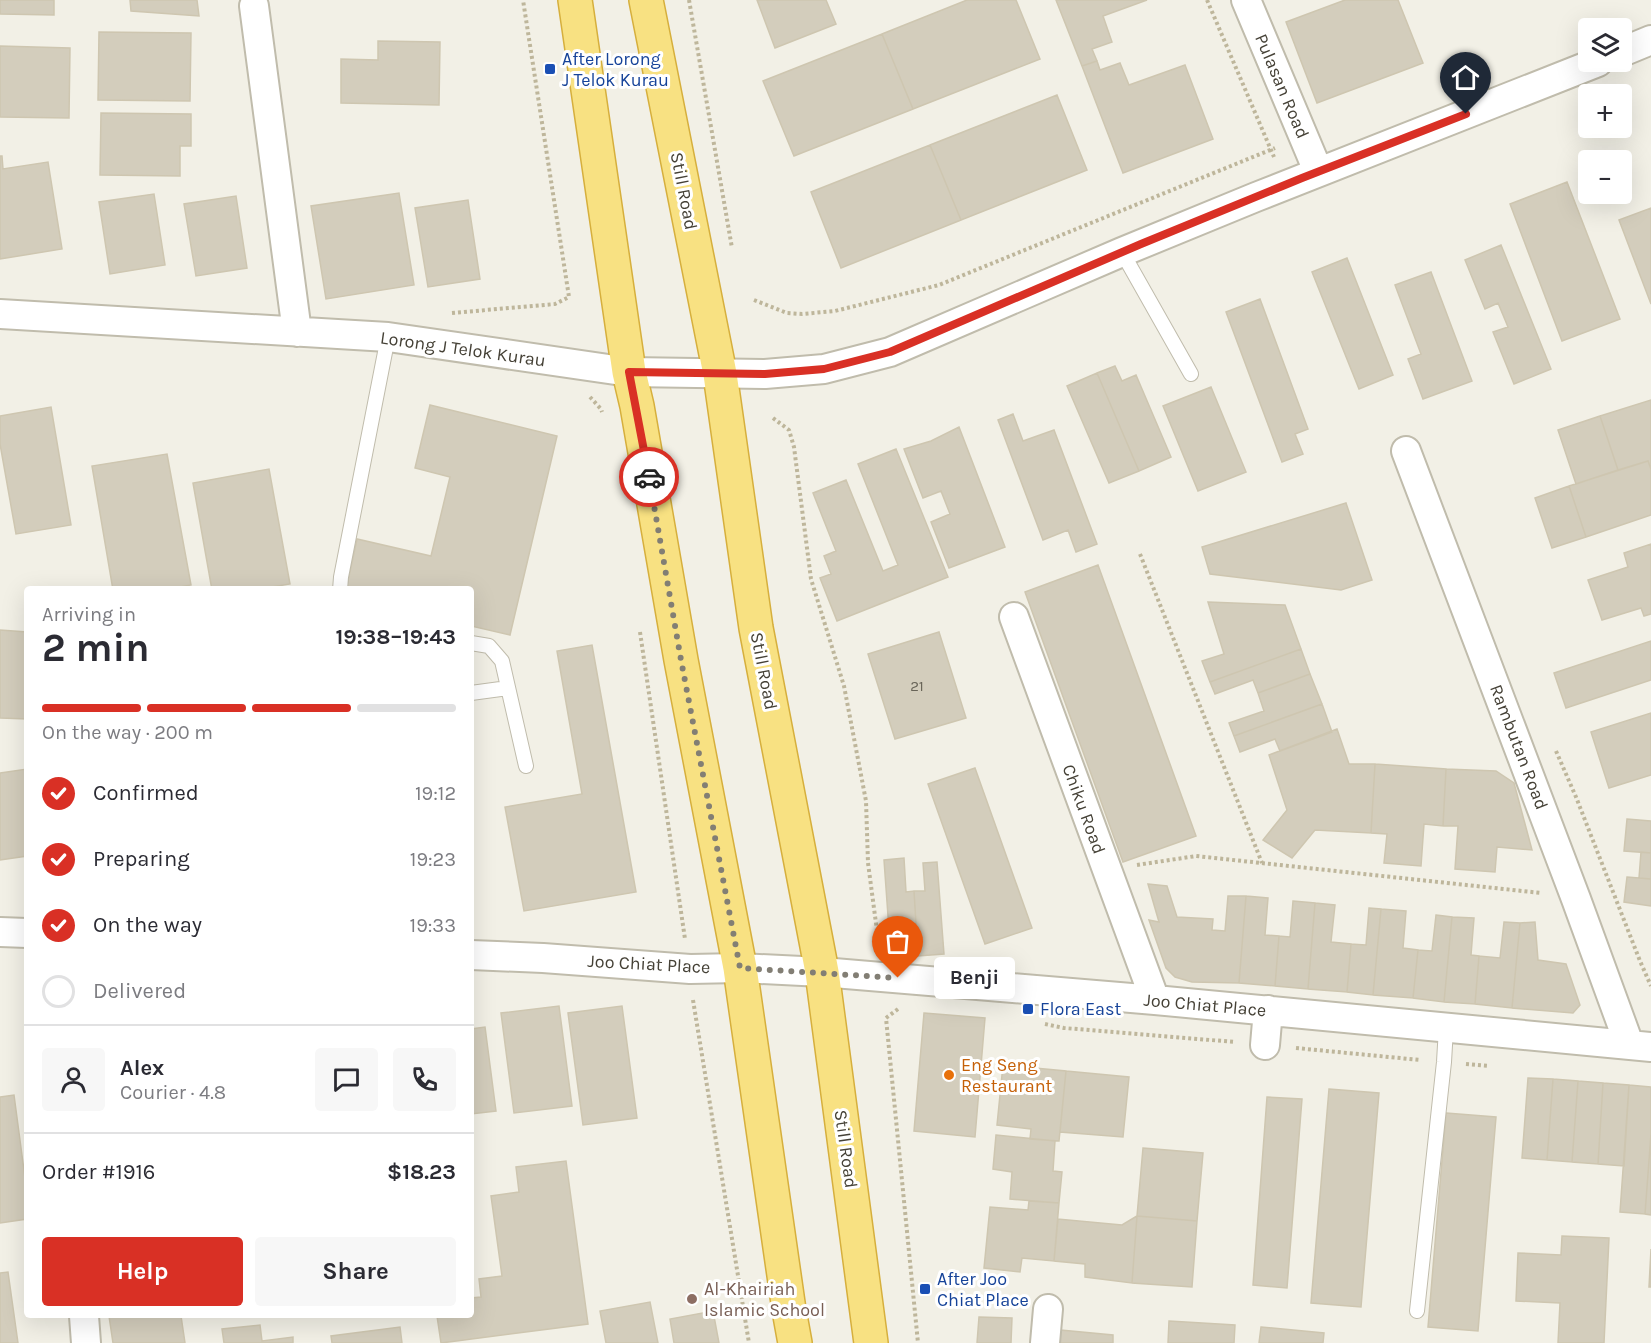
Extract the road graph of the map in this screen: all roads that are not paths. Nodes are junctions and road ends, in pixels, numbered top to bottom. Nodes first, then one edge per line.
1 (575, 0) edge
2 (646, 0) edge
3 (1246, 0) edge
4 (254, 6) dead end
5 (1651, 40) edge
6 (1632, 48) edge
7 (1578, 70) edge
8 (1318, 171) junction
9 (1122, 252) junction
10 (0, 314) edge
11 (297, 332) junction
12 (388, 337) junction
13 (629, 372) junction
14 (720, 374) junction
15 (1191, 374) dead end
16 (1406, 451) dead end
17 (340, 586) edge
18 (1014, 617) dead end
19 (474, 644) edge
20 (508, 688) junction
21 (474, 693) edge
22 (526, 766) dead end
23 (0, 932) edge
24 (24, 933) edge
25 (474, 955) edge
26 (740, 968) junction
27 (822, 972) junction
28 (1155, 1000) junction
29 (1268, 1010) junction
30 (1446, 1028) junction
31 (1264, 1045) dead end
32 (1640, 1046) edge
33 (1048, 1309) dead end
34 (1417, 1311) dead end
35 (84, 1318) edge
36 (86, 1343) edge
37 (795, 1343) edge
38 (871, 1343) edge
39 (1045, 1343) edge

1 - 13 highway
2 - 14 highway, Still Road
3 - 8 street, Pulasan Road
4 - 11 street
5 - 6 street
7 - 8 street, Lorong J Telok Kurau
8 - 9 street, Lorong J Telok Kurau
9 - 14 street, Lorong J Telok Kurau
9 - 15 lane
10 - 11 street, Lorong J Telok Kurau
11 - 12 street, Lorong J Telok Kurau
12 - 13 street, Lorong J Telok Kurau
12 - 17 lane
13 - 14 street, Lorong J Telok Kurau
13 - 26 highway
14 - 27 highway, Still Road
16 - 32 street, Rambutan Road
18 - 28 street, Chiku Road
19 - 20 lane
20 - 21 lane
20 - 22 lane
23 - 24 street
25 - 26 street, Joo Chiat Place
26 - 27 street, Joo Chiat Place
26 - 37 highway
27 - 28 street, Joo Chiat Place
27 - 38 highway, Still Road
28 - 29 street, Joo Chiat Place
29 - 30 street, Joo Chiat Place
29 - 31 street
30 - 32 street, Joo Chiat Place
30 - 34 lane
33 - 39 street
35 - 36 street

